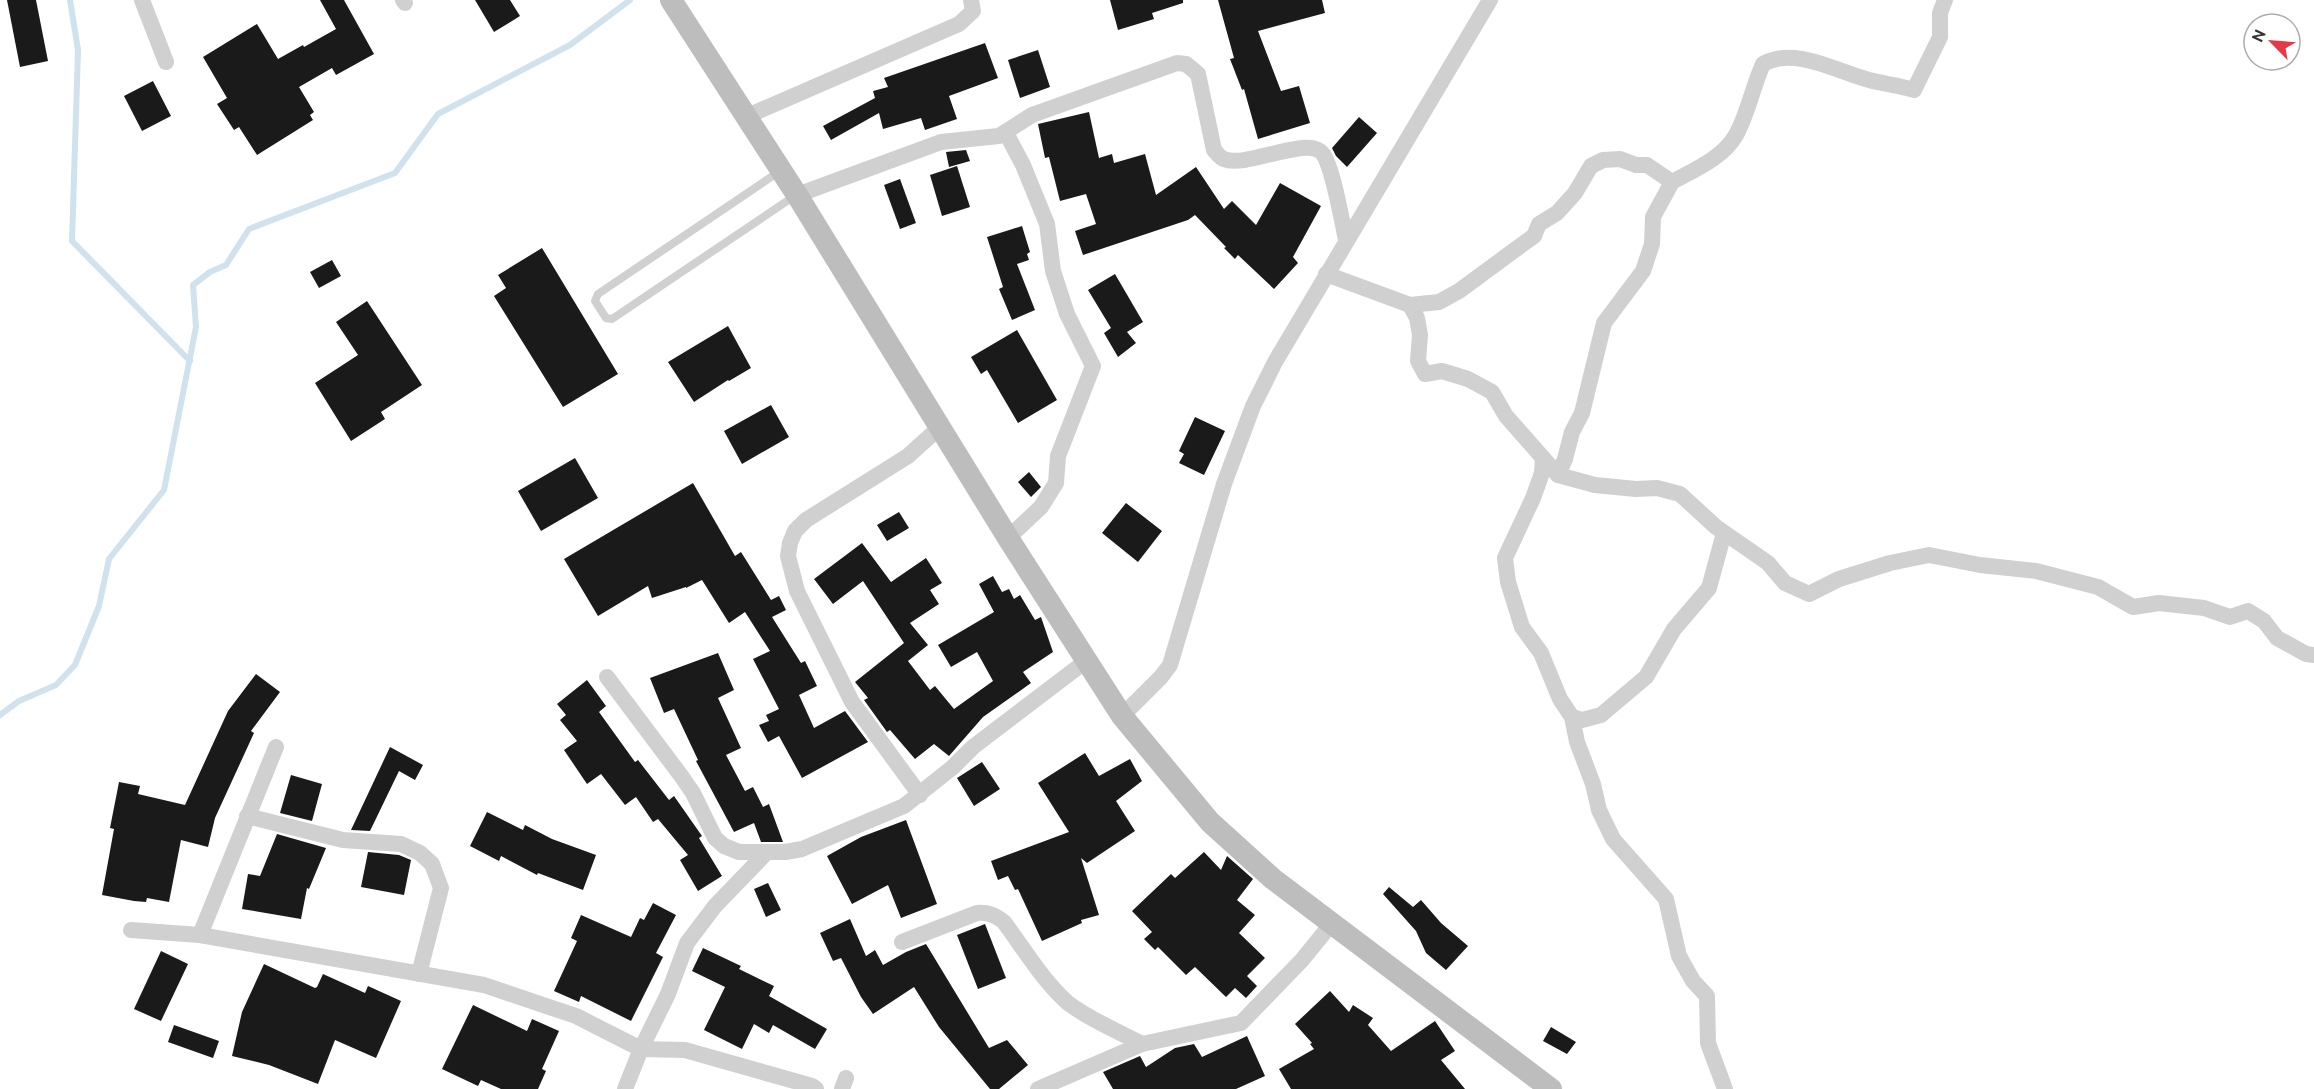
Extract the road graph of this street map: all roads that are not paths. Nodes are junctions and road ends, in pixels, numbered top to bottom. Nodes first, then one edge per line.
1 (142, 0) edge
2 (672, 0) edge
3 (971, 0) edge
4 (1490, 0) edge
5 (1945, 0) edge
6 (166, 62) dead end
7 (745, 117) junction
8 (1006, 133) junction
9 (781, 170) junction
10 (1672, 183) junction
11 (797, 195) junction
12 (1346, 240) junction
13 (1326, 274) junction
14 (1410, 305) junction
15 (940, 427) junction
16 (1543, 458) junction
17 (1558, 475) junction
18 (1724, 533) junction
19 (1008, 538) junction
20 (2314, 656) edge
21 (1086, 661) junction
22 (607, 677) dead end
23 (1122, 716) junction
24 (1572, 717) junction
25 (276, 747) dead end
26 (920, 795) junction
27 (247, 816) junction
28 (767, 852) junction
29 (1332, 923) junction
30 (131, 930) dead end
31 (200, 935) junction
32 (902, 942) dead end
33 (419, 974) junction
34 (1142, 1044) junction
35 (641, 1049) junction
36 (625, 1089) edge
37 (816, 1089) edge
38 (1038, 1089) edge
39 (1551, 1089) edge
40 (1725, 1089) edge

1 - 6 street
2 - 7 main road
3 - 7 street
4 - 12 street
5 - 10 street
7 - 9 main road
8 - 11 street
8 - 12 street
8 - 19 street
9 - 11 main road
9 - 11 lane
10 - 14 street
10 - 17 street
11 - 15 main road
12 - 13 street
13 - 14 street
13 - 23 street
14 - 16 street
15 - 19 main road
15 - 26 street
16 - 17 street
16 - 24 street
17 - 18 street
18 - 20 street
18 - 24 street
19 - 21 main road
21 - 23 main road
21 - 26 street
22 - 28 street
23 - 29 main road
24 - 40 street
25 - 27 street
26 - 28 street
27 - 31 street
27 - 33 street
28 - 35 street
29 - 34 street
29 - 39 main road
30 - 31 street
31 - 33 street
32 - 34 street
33 - 35 street
34 - 38 street
35 - 36 street
35 - 37 street

